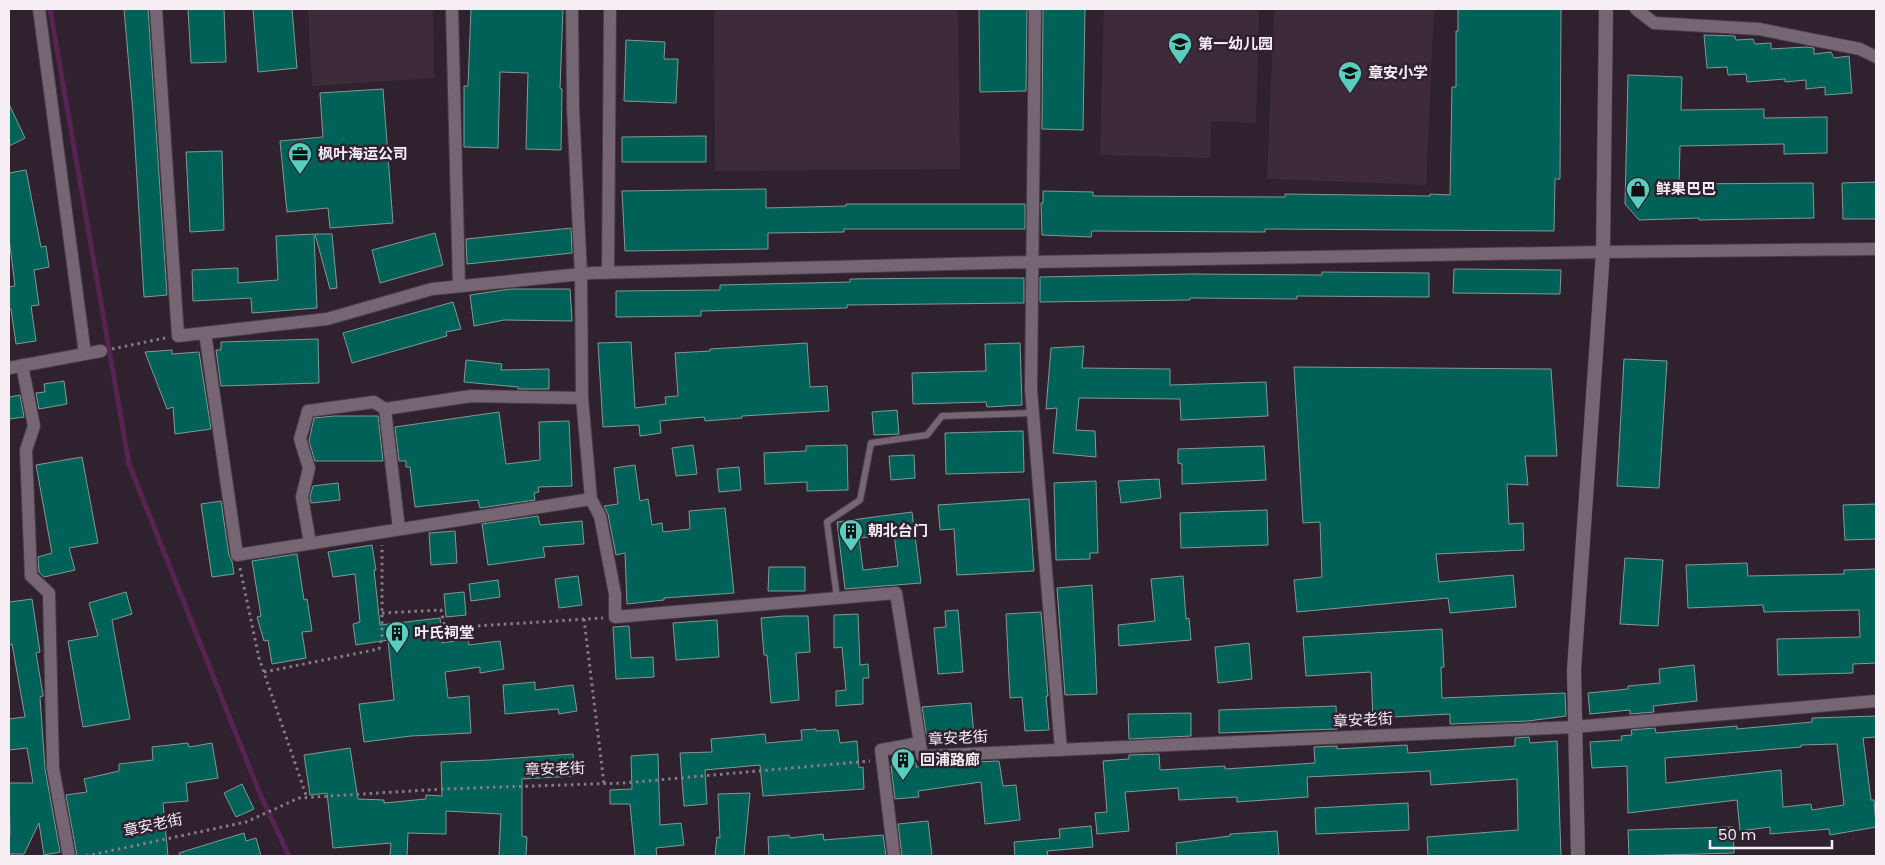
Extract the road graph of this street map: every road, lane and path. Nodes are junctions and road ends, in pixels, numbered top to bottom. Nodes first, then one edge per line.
1 (39, 9) edge
2 (156, 9) edge
3 (452, 9) edge
4 (572, 9) edge
5 (610, 9) edge
6 (1035, 9) edge
7 (1606, 9) edge
8 (1636, 9) edge
9 (1876, 57) edge
10 (1876, 249) edge
11 (1603, 252) junction
12 (1032, 262) junction
13 (608, 272) junction
14 (581, 275) junction
15 (459, 286) junction
16 (205, 333) junction
17 (165, 338) dead end
18 (101, 352) joint
19 (86, 354) junction
20 (22, 365) junction
21 (9, 368) edge
22 (582, 398) junction
23 (385, 409) junction
24 (1033, 413) junction
25 (591, 499) junction
26 (399, 530) junction
27 (382, 532) junction
28 (310, 543) junction
29 (237, 555) junction
30 (837, 598) junction
31 (382, 613) junction
32 (615, 617) junction
33 (584, 619) junction
34 (264, 672) junction
35 (1876, 701) edge
36 (1574, 727) junction
37 (920, 743) junction
38 (1061, 750) junction
39 (882, 760) junction
40 (604, 784) junction
41 (307, 798) junction
42 (69, 856) edge
43 (86, 856) edge
44 (894, 856) edge
45 (1578, 856) edge

1 - 19 street
2 - 16 street
3 - 15 street
4 - 14 street
5 - 13 street
6 - 12 street
7 - 11 street
8 - 9 street
10 - 11 street
11 - 12 street
11 - 36 street
12 - 13 street
12 - 24 street
13 - 14 street
14 - 15 street
14 - 22 street
15 - 16 street
16 - 29 street
17 - 18 path
18 - 19 street
19 - 20 street
20 - 21 street
20 - 42 street
22 - 23 street
22 - 25 street
23 - 26 street
23 - 28 street
24 - 30 lane
24 - 38 street
25 - 26 street
25 - 32 street
26 - 27 street
27 - 28 street
27 - 31 path
28 - 29 street
29 - 34 path
30 - 32 street
30 - 37 street
31 - 33 path
31 - 34 path
32 - 33 path
33 - 40 path
34 - 41 path
35 - 36 street, 章安老街
36 - 38 street, 章安老街
36 - 45 street
37 - 38 street, 章安老街
37 - 39 street
39 - 40 path, 章安老街
39 - 44 street
40 - 41 path, 章安老街
41 - 43 path, 章安老街

